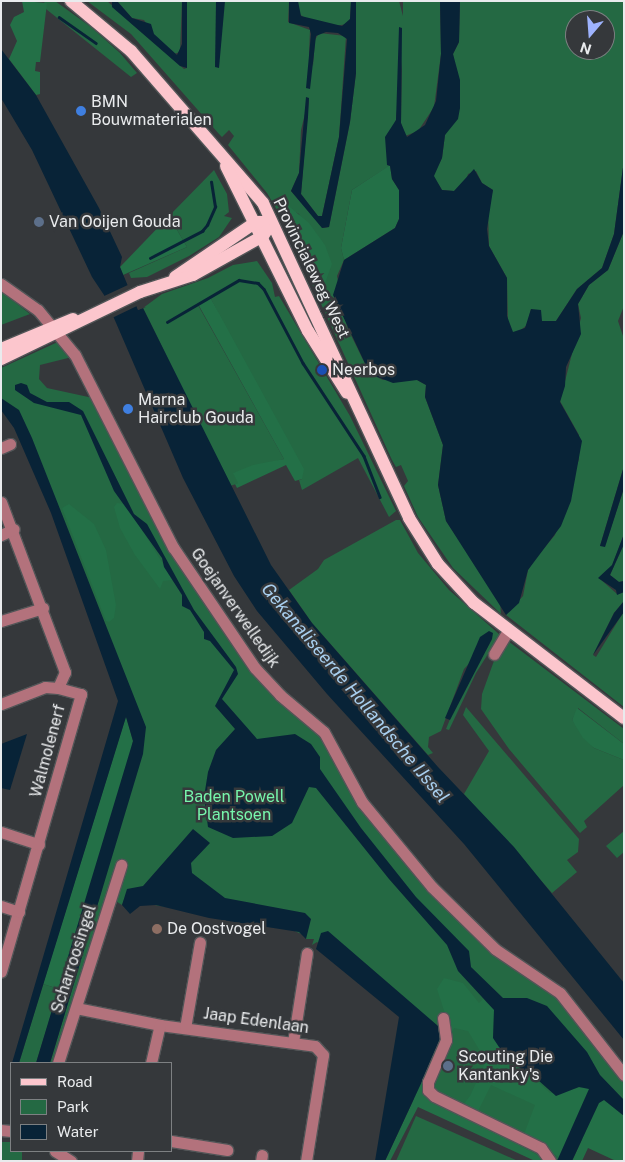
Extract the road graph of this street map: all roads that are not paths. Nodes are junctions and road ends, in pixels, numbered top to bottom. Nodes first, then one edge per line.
1 (71, 1) edge
2 (214, 144) junction
3 (256, 222) junction
4 (273, 222) junction
5 (263, 236) junction
6 (168, 281) junction
7 (1, 284) edge
8 (56, 329) junction
9 (1, 349) edge
10 (1, 359) edge
11 (362, 416) junction
12 (1, 502) edge
13 (14, 529) junction
14 (1, 535) edge
15 (43, 608) junction
16 (1, 621) edge
17 (508, 631) junction
18 (494, 654) dead end
19 (58, 688) junction
20 (1, 704) edge
21 (624, 718) edge
22 (1, 832) edge
23 (39, 844) junction
24 (121, 865) dead end
25 (1, 906) edge
26 (19, 912) junction
27 (200, 942) dead end
28 (307, 953) dead end
29 (1, 972) edge
30 (76, 1008) junction
31 (444, 1018) dead end
32 (160, 1025) junction
33 (185, 1028) junction
34 (293, 1042) junction
35 (58, 1062) edge
36 (151, 1062) edge
37 (624, 1075) edge
38 (172, 1141) edge
39 (227, 1150) dead end
40 (57, 1152) edge
41 (72, 1161) edge
42 (306, 1161) edge
43 (550, 1161) edge

1 - 2 main road, Provincialeweg West
2 - 3 main road, Provincialeweg West
2 - 4 main road, Provincialeweg West
3 - 4 main road
3 - 5 main road, Provincialeweg West
3 - 6 main road
4 - 5 main road
4 - 11 main road, Provincialeweg West
5 - 6 main road
5 - 11 main road, Provincialeweg West
6 - 8 main road
7 - 8 street, Goejanverwelledijk
8 - 9 main road
8 - 10 main road
8 - 37 street, Goejanverwelledijk
11 - 17 main road, Provincialeweg West
12 - 13 street, Walmolenerf
13 - 14 street
13 - 15 street, Walmolenerf
15 - 16 street
15 - 19 street, Walmolenerf
17 - 18 street
17 - 21 main road, Provincialeweg West
19 - 20 street
19 - 23 street, Walmolenerf
22 - 23 street
23 - 26 street, Walmolenerf
24 - 30 street, Scharroosingel
25 - 26 street
26 - 29 street, Walmolenerf
27 - 33 street
28 - 34 street
30 - 32 street, Jaap Edenlaan
30 - 35 street, Scharroosingel
31 - 43 street
32 - 33 street, Jaap Edenlaan
32 - 36 street
33 - 34 street, Jaap Edenlaan
34 - 42 street, Jaap Edenlaan
38 - 39 street
40 - 41 street

